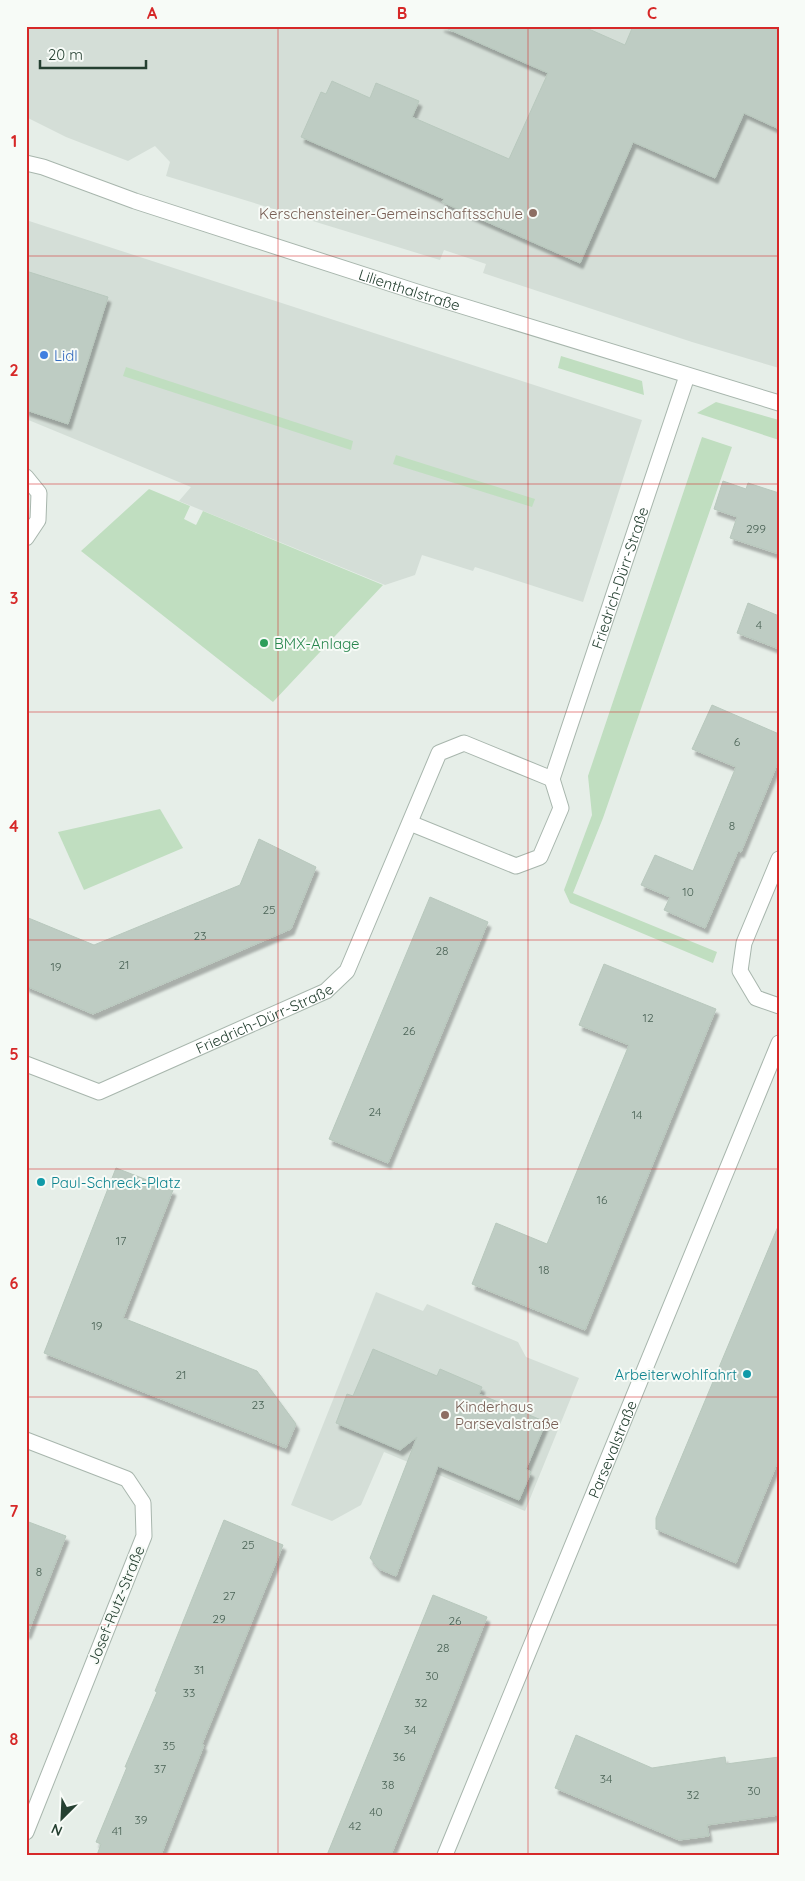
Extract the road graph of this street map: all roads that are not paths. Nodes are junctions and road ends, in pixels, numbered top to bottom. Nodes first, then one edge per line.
1 (26, 157) edge
2 (26, 163) edge
3 (43, 167) junction
4 (687, 376) junction
5 (779, 403) edge
6 (26, 477) edge
7 (26, 538) edge
8 (552, 779) junction
9 (412, 817) junction
10 (779, 860) edge
11 (779, 1006) edge
12 (779, 1042) edge
13 (26, 1064) edge
14 (26, 1440) edge
15 (26, 1832) edge
16 (445, 1855) edge

1 - 3 street, Lilienthalstraße
2 - 3 street, Lilienthalstraße
3 - 4 street, Lilienthalstraße
4 - 5 street, Lilienthalstraße
4 - 8 street, Friedrich-Dürr-Straße
6 - 7 street
8 - 9 street, Friedrich-Dürr-Straße
8 - 9 street
9 - 13 street, Friedrich-Dürr-Straße
10 - 11 street
12 - 16 street, Parsevalstraße
14 - 15 street, Josef-Rutz-Straße

